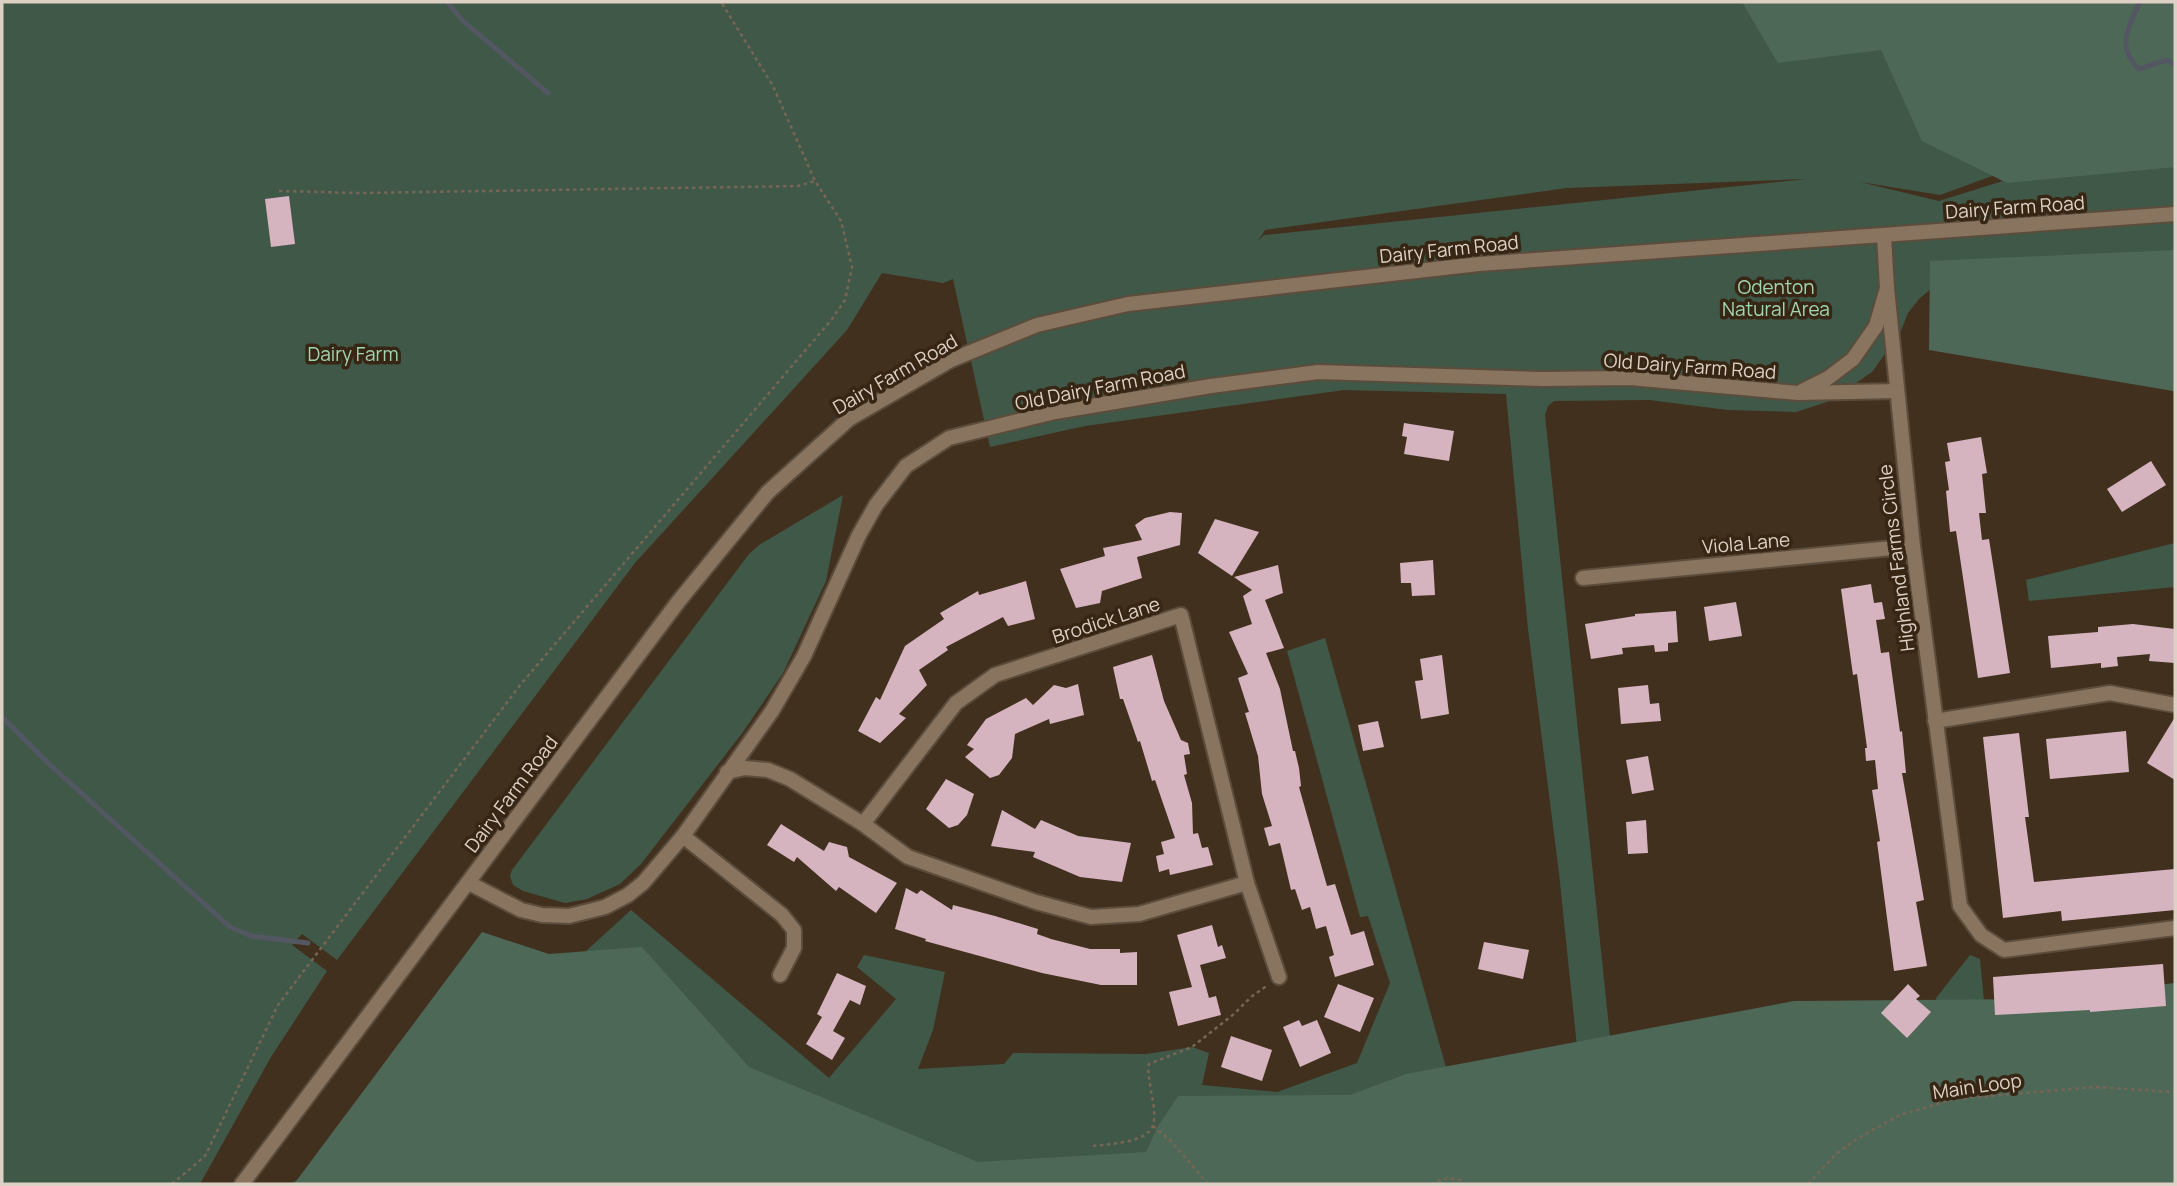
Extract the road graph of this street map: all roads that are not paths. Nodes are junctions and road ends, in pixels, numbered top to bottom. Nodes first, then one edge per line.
1 (2175, 214) edge
2 (1884, 236) junction
3 (1886, 288) junction
4 (1897, 391) junction
5 (1798, 393) junction
6 (1913, 546) junction
7 (1583, 578) dead end
8 (2175, 705) edge
9 (1935, 721) junction
10 (727, 772) junction
11 (863, 824) junction
12 (684, 836) junction
13 (469, 883) junction
14 (1247, 883) junction
15 (2175, 928) edge
16 (780, 975) dead end
17 (1279, 978) road end
18 (242, 1184) edge

1 - 2 street, Dairy Farm Road
2 - 3 street, Old Dairy Farm Road
2 - 13 street, Dairy Farm Road
3 - 4 street, Highland Farms Circle
3 - 5 street, Old Dairy Farm Road
4 - 5 street
4 - 6 street, Highland Farms Circle
5 - 10 street, Old Dairy Farm Road
6 - 7 street, Viola Lane
6 - 9 street, Highland Farms Circle
8 - 9 street
9 - 15 street, Highland Farms Circle
10 - 11 street
10 - 12 street, Old Dairy Farm Road
11 - 14 street
11 - 14 street, Brodick Lane
12 - 13 street, Old Dairy Farm Road
12 - 16 street
13 - 18 street, Dairy Farm Road
14 - 17 street, Brodick Lane

